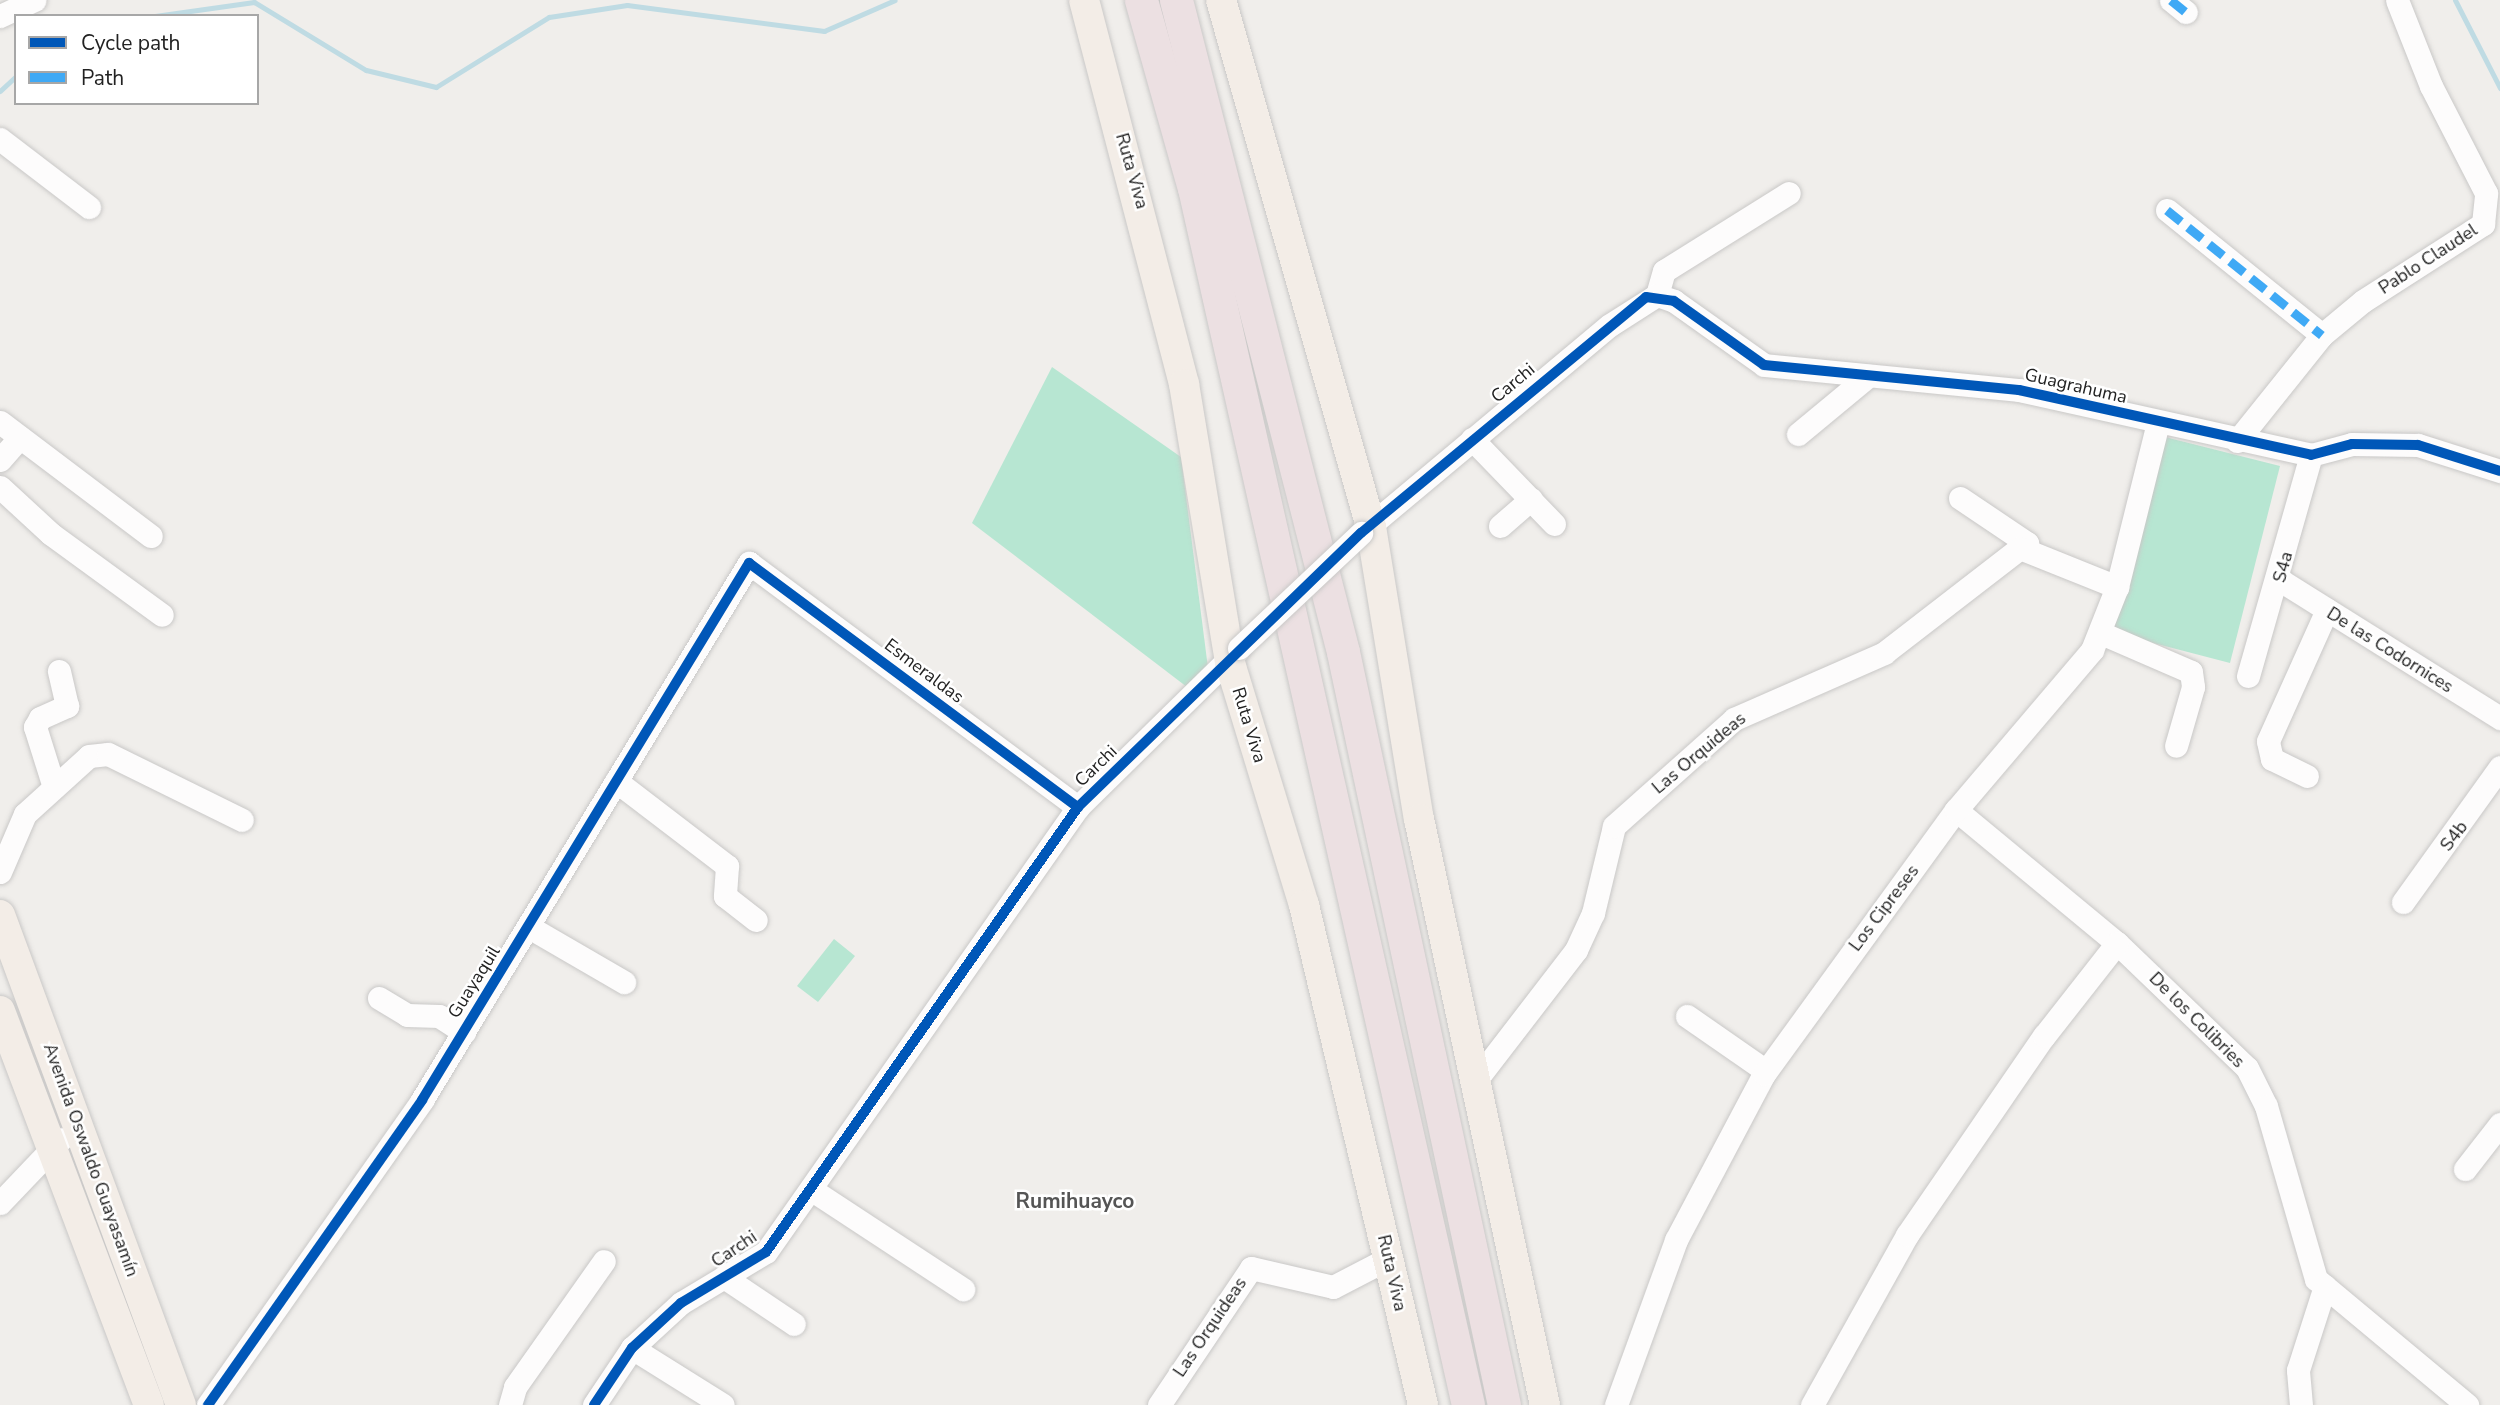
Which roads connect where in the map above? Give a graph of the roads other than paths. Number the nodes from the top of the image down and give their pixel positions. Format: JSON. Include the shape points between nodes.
{"nodes":[{"id":1,"x":34,"y":0,"type":"edge"},
{"id":2,"x":1084,"y":0,"type":"edge"},
{"id":3,"x":1141,"y":0,"type":"edge"},
{"id":4,"x":1176,"y":0,"type":"edge"},
{"id":5,"x":1221,"y":0,"type":"edge"},
{"id":6,"x":2397,"y":0,"type":"edge"},
{"id":7,"x":0,"y":16,"type":"edge"},
{"id":8,"x":0,"y":139,"type":"edge"},
{"id":9,"x":1789,"y":193,"type":"dead end"},
{"id":10,"x":89,"y":207,"type":"dead end"},
{"id":11,"x":2167,"y":210,"type":"dead end"},
{"id":12,"x":1657,"y":296,"type":"junction"},
{"id":13,"x":2322,"y":335,"type":"junction"},
{"id":14,"x":1868,"y":376,"type":"junction"},
{"id":15,"x":0,"y":422,"type":"edge"},
{"id":16,"x":2158,"y":423,"type":"junction"},
{"id":17,"x":1798,"y":434,"type":"dead end"},
{"id":18,"x":20,"y":437,"type":"junction"},
{"id":19,"x":1472,"y":439,"type":"junction"},
{"id":20,"x":2236,"y":441,"type":"junction"},
{"id":21,"x":2311,"y":455,"type":"junction"},
{"id":22,"x":0,"y":460,"type":"edge"},
{"id":23,"x":2500,"y":471,"type":"edge"},
{"id":24,"x":0,"y":488,"type":"edge"},
{"id":25,"x":1960,"y":498,"type":"dead end"},
{"id":26,"x":1531,"y":499,"type":"junction"},
{"id":27,"x":1554,"y":524,"type":"dead end"},
{"id":28,"x":1500,"y":526,"type":"dead end"},
{"id":29,"x":1366,"y":530,"type":"junction"},
{"id":30,"x":152,"y":536,"type":"dead end"},
{"id":31,"x":2024,"y":548,"type":"junction"},
{"id":32,"x":749,"y":563,"type":"joint"},
{"id":33,"x":2280,"y":580,"type":"junction"},
{"id":34,"x":2117,"y":587,"type":"junction"},
{"id":35,"x":2327,"y":610,"type":"junction"},
{"id":36,"x":162,"y":615,"type":"dead end"},
{"id":37,"x":2101,"y":633,"type":"junction"},
{"id":38,"x":1234,"y":655,"type":"junction"},
{"id":39,"x":59,"y":671,"type":"dead end"},
{"id":40,"x":2248,"y":676,"type":"dead end"},
{"id":41,"x":2500,"y":718,"type":"edge"},
{"id":42,"x":2176,"y":746,"type":"dead end"},
{"id":43,"x":2500,"y":767,"type":"edge"},
{"id":44,"x":2307,"y":776,"type":"dead end"},
{"id":45,"x":616,"y":781,"type":"junction"},
{"id":46,"x":53,"y":784,"type":"junction"},
{"id":47,"x":1078,"y":807,"type":"junction"},
{"id":48,"x":1956,"y":810,"type":"junction"},
{"id":49,"x":242,"y":820,"type":"dead end"},
{"id":50,"x":0,"y":872,"type":"edge"},
{"id":51,"x":2403,"y":902,"type":"dead end"},
{"id":52,"x":0,"y":915,"type":"edge"},
{"id":53,"x":757,"y":920,"type":"dead end"},
{"id":54,"x":528,"y":927,"type":"junction"},
{"id":55,"x":2117,"y":943,"type":"junction"},
{"id":56,"x":624,"y":982,"type":"dead end"},
{"id":57,"x":379,"y":998,"type":"dead end"},
{"id":58,"x":0,"y":1011,"type":"edge"},
{"id":59,"x":1687,"y":1016,"type":"dead end"},
{"id":60,"x":464,"y":1031,"type":"junction"},
{"id":61,"x":1766,"y":1071,"type":"junction"},
{"id":62,"x":1476,"y":1080,"type":"junction"},
{"id":63,"x":2500,"y":1124,"type":"edge"},
{"id":64,"x":67,"y":1138,"type":"junction"},
{"id":65,"x":2465,"y":1169,"type":"dead end"},
{"id":66,"x":812,"y":1190,"type":"junction"},
{"id":67,"x":0,"y":1203,"type":"edge"},
{"id":68,"x":1389,"y":1258,"type":"junction"},
{"id":69,"x":604,"y":1261,"type":"dead end"},
{"id":70,"x":724,"y":1277,"type":"junction"},
{"id":71,"x":2325,"y":1286,"type":"junction"},
{"id":72,"x":963,"y":1289,"type":"dead end"},
{"id":73,"x":794,"y":1324,"type":"dead end"},
{"id":74,"x":632,"y":1348,"type":"junction"},
{"id":75,"x":1820,"y":1402,"type":"edge"},
{"id":76,"x":149,"y":1405,"type":"edge"},
{"id":77,"x":180,"y":1405,"type":"edge"},
{"id":78,"x":208,"y":1405,"type":"edge"},
{"id":79,"x":510,"y":1405,"type":"edge"},
{"id":80,"x":594,"y":1405,"type":"edge"},
{"id":81,"x":723,"y":1405,"type":"edge"},
{"id":82,"x":1159,"y":1405,"type":"edge"},
{"id":83,"x":1423,"y":1405,"type":"edge"},
{"id":84,"x":1468,"y":1405,"type":"edge"},
{"id":85,"x":1504,"y":1405,"type":"edge"},
{"id":86,"x":1545,"y":1405,"type":"edge"},
{"id":87,"x":1616,"y":1405,"type":"edge"},
{"id":88,"x":2301,"y":1405,"type":"edge"},
{"id":89,"x":2467,"y":1405,"type":"edge"}],
"edges":[{"from":1,"to":7,"type":"street"},
{"from":2,"to":38,"type":"main road","name":"Ruta Viva","via":[[1184,384]]},
{"from":3,"to":84,"type":"highway","via":[[1194,188]]},
{"from":4,"to":85,"type":"highway","via":[[1343,652]]},
{"from":5,"to":29,"type":"main road"},
{"from":6,"to":13,"type":"street","name":"Pablo Claudel","via":[[2431,86],[2486,193],[2488,211],[2483,224],[2363,300]]},
{"from":8,"to":10,"type":"street"},
{"from":9,"to":12,"type":"street","via":[[1664,271]]},
{"from":11,"to":13,"type":"street"},
{"from":12,"to":14,"type":"street","name":"Guagrahuma","via":[[1674,301],[1764,365]]},
{"from":12,"to":19,"type":"street","name":"Carchi","via":[[1616,320]]},
{"from":13,"to":20,"type":"street","name":"Pablo Claudel"},
{"from":14,"to":16,"type":"street","name":"Guagrahuma","via":[[2019,390]]},
{"from":14,"to":17,"type":"street"},
{"from":15,"to":18,"type":"street"},
{"from":16,"to":20,"type":"street","name":"Guagrahuma"},
{"from":16,"to":34,"type":"street","name":"Los Cipreses"},
{"from":18,"to":22,"type":"street"},
{"from":18,"to":30,"type":"street"},
{"from":19,"to":26,"type":"street"},
{"from":19,"to":29,"type":"street","name":"Carchi"},
{"from":20,"to":21,"type":"street","name":"Guagrahuma"},
{"from":21,"to":23,"type":"street","name":"Guagrahuma","via":[[2384,442],[2470,458]]},
{"from":21,"to":33,"type":"street","name":"S4a"},
{"from":24,"to":36,"type":"street","via":[[51,534]]},
{"from":25,"to":31,"type":"street","via":[[2027,543]]},
{"from":26,"to":27,"type":"street"},
{"from":26,"to":28,"type":"street"},
{"from":29,"to":38,"type":"street","name":"Carchi","bridge":true},
{"from":29,"to":62,"type":"main road","via":[[1419,819]]},
{"from":31,"to":34,"type":"street"},
{"from":31,"to":62,"type":"street","name":"Las Orquideas","via":[[1884,653],[1734,719],[1614,826],[1593,912],[1576,950]]},
{"from":32,"to":45,"type":"street","name":"Guayaquil"},
{"from":32,"to":47,"type":"street","name":"Esmeraldas"},
{"from":33,"to":35,"type":"street","name":"De las Codornices"},
{"from":33,"to":40,"type":"street","name":"S4a"},
{"from":34,"to":37,"type":"street","name":"Los Cipreses"},
{"from":35,"to":41,"type":"street","name":"De las Codornices"},
{"from":35,"to":44,"type":"street","via":[[2268,741],[2272,759]]},
{"from":37,"to":42,"type":"street","via":[[2191,672],[2193,687]]},
{"from":37,"to":48,"type":"street","name":"Los Cipreses"},
{"from":38,"to":47,"type":"street","name":"Carchi"},
{"from":38,"to":68,"type":"main road","name":"Ruta Viva","via":[[1304,905]]},
{"from":39,"to":46,"type":"street","via":[[67,706],[40,718],[35,727]]},
{"from":43,"to":51,"type":"street","name":"S4b"},
{"from":45,"to":53,"type":"street","via":[[727,866],[725,896]]},
{"from":45,"to":54,"type":"street","name":"Guayaquil"},
{"from":46,"to":49,"type":"street","via":[[89,756],[107,754]]},
{"from":46,"to":50,"type":"street","via":[[25,814]]},
{"from":47,"to":66,"type":"street","name":"Carchi"},
{"from":48,"to":55,"type":"street","name":"De los Colibries"},
{"from":48,"to":61,"type":"street","name":"Los Cipreses"},
{"from":52,"to":64,"type":"main road","name":"Avenida Oswaldo Guayasamín"},
{"from":54,"to":56,"type":"street"},
{"from":54,"to":60,"type":"street","name":"Guayaquil"},
{"from":55,"to":71,"type":"street","name":"De los Colibries","via":[[2247,1068],[2266,1106],[2316,1279]]},
{"from":55,"to":75,"type":"street","via":[[2044,1036],[1907,1235]]},
{"from":57,"to":60,"type":"street","via":[[407,1015],[439,1016]]},
{"from":58,"to":64,"type":"main road","name":"Avenida Oswaldo Guayasamín"},
{"from":59,"to":61,"type":"street"},
{"from":60,"to":78,"type":"street","name":"Guayaquil"},
{"from":61,"to":87,"type":"street","name":"Los Cipreses","via":[[1676,1240]]},
{"from":62,"to":86,"type":"main road"},
{"from":63,"to":65,"type":"street"},
{"from":64,"to":67,"type":"street"},
{"from":64,"to":76,"type":"main road","name":"Avenida Oswaldo Guayasamín"},
{"from":64,"to":77,"type":"main road","name":"Avenida Oswaldo Guayasamín"},
{"from":66,"to":70,"type":"street","name":"Carchi","via":[[766,1252]]},
{"from":66,"to":72,"type":"street"},
{"from":68,"to":82,"type":"street","name":"Las Orquideas","via":[[1333,1287],[1251,1268]]},
{"from":68,"to":83,"type":"main road","name":"Ruta Viva"},
{"from":69,"to":79,"type":"street","via":[[515,1387]]},
{"from":70,"to":73,"type":"street"},
{"from":70,"to":74,"type":"street","name":"Carchi","via":[[681,1303]]},
{"from":71,"to":88,"type":"street","via":[[2298,1370]]},
{"from":71,"to":89,"type":"street","name":"De los Colibries"},
{"from":74,"to":80,"type":"street","name":"Carchi"},
{"from":74,"to":81,"type":"street"}]}
